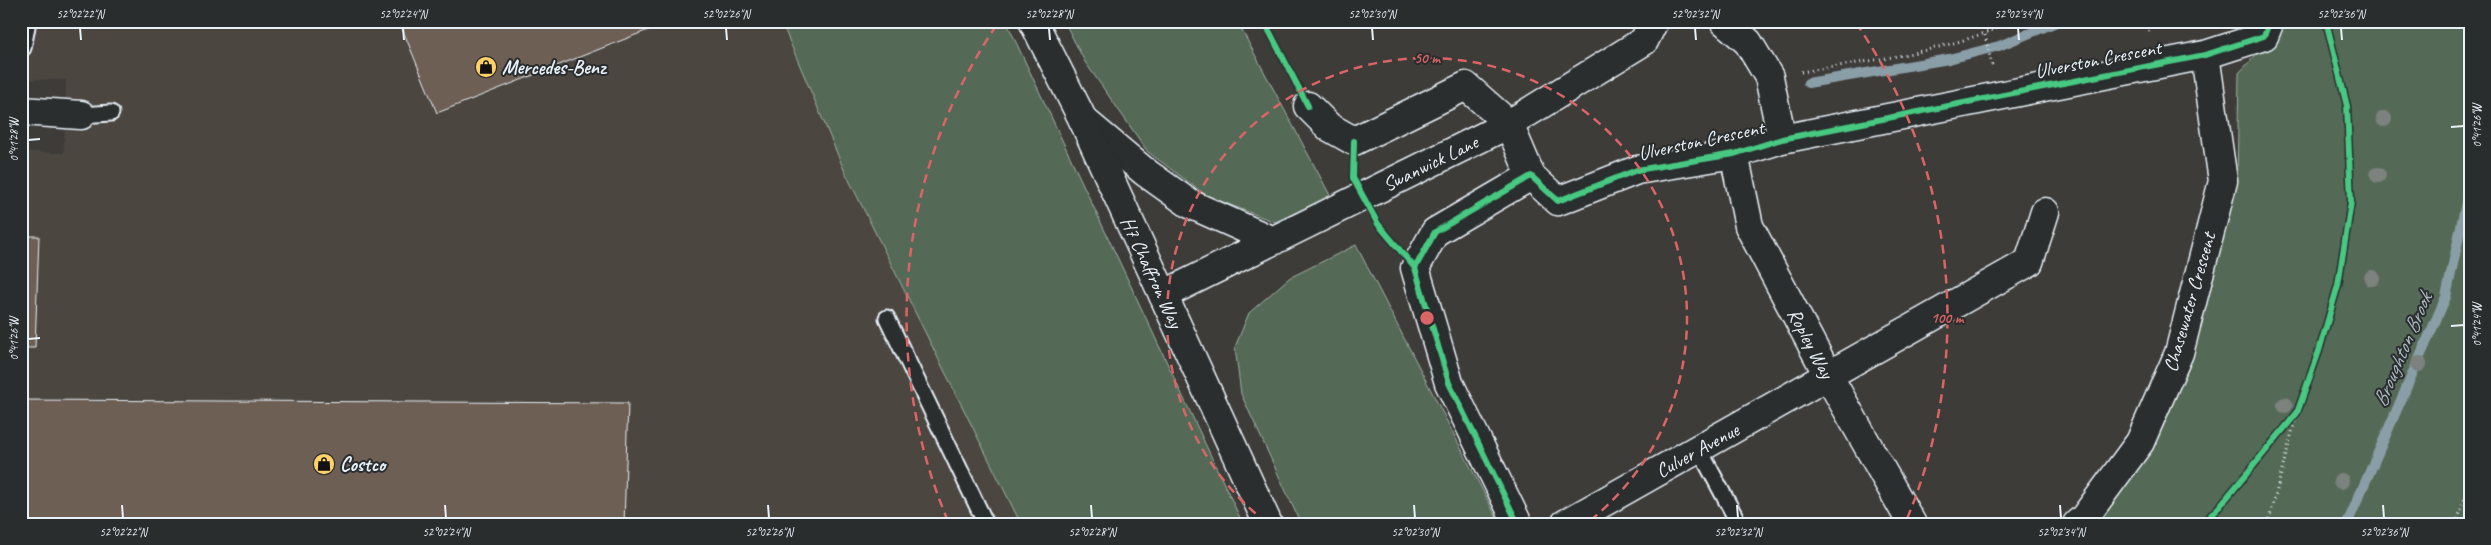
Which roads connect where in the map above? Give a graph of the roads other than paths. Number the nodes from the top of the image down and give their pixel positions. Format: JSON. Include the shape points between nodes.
{"nodes":[{"id":1,"x":28,"y":21,"type":"edge"},
{"id":2,"x":1033,"y":21,"type":"edge"},
{"id":3,"x":1654,"y":21,"type":"edge"},
{"id":4,"x":1724,"y":21,"type":"edge"},
{"id":5,"x":2270,"y":21,"type":"edge"},
{"id":6,"x":21,"y":48,"type":"edge"},
{"id":7,"x":2205,"y":55,"type":"junction"},
{"id":8,"x":1308,"y":106,"type":"dead end"},
{"id":9,"x":21,"y":111,"type":"edge"},
{"id":10,"x":111,"y":113,"type":"dead end"},
{"id":11,"x":81,"y":116,"type":"joint"},
{"id":12,"x":1083,"y":120,"type":"junction"},
{"id":13,"x":1508,"y":124,"type":"junction"},
{"id":14,"x":1782,"y":139,"type":"junction"},
{"id":15,"x":1734,"y":154,"type":"junction"},
{"id":16,"x":1530,"y":176,"type":"junction"},
{"id":17,"x":2045,"y":212,"type":"dead end"},
{"id":18,"x":1273,"y":241,"type":"junction"},
{"id":19,"x":1162,"y":295,"type":"junction"},
{"id":20,"x":887,"y":318,"type":"dead end"},
{"id":21,"x":1829,"y":377,"type":"junction"},
{"id":22,"x":1698,"y":449,"type":"junction"},
{"id":23,"x":986,"y":524,"type":"edge"},
{"id":24,"x":1268,"y":524,"type":"edge"},
{"id":25,"x":1518,"y":524,"type":"edge"},
{"id":26,"x":1565,"y":524,"type":"edge"},
{"id":27,"x":1739,"y":524,"type":"edge"},
{"id":28,"x":1912,"y":524,"type":"edge"},
{"id":29,"x":2077,"y":524,"type":"edge"}],
"edges":[{"from":1,"to":6,"type":"lane"},
{"from":2,"to":12,"type":"street","name":"H7 Chaffron Way"},
{"from":3,"to":13,"type":"street","name":"Swanwick Lane","via":[[1644,42]]},
{"from":4,"to":14,"type":"street","via":[[1748,42],[1769,77]]},
{"from":5,"to":7,"type":"street","name":"Ulverston Crescent","via":[[2264,36]]},
{"from":7,"to":14,"type":"street","name":"Ulverston Crescent"},
{"from":7,"to":29,"type":"street","name":"Chasewater Crescent","via":[[2223,181],[2179,353],[2140,442]]},
{"from":8,"to":13,"type":"street","via":[[1329,127],[1354,141],[1466,86]]},
{"from":9,"to":11,"type":"street"},
{"from":10,"to":11,"type":"lane"},
{"from":12,"to":18,"type":"street","via":[[1145,172],[1190,204]]},
{"from":12,"to":19,"type":"street","name":"H7 Chaffron Way"},
{"from":13,"to":16,"type":"street"},
{"from":13,"to":18,"type":"street","name":"Swanwick Lane"},
{"from":14,"to":15,"type":"street","name":"Ulverston Crescent"},
{"from":15,"to":16,"type":"street","name":"Ulverston Crescent","via":[[1637,170],[1558,201]]},
{"from":15,"to":21,"type":"street","name":"Ropley Way","via":[[1749,226]]},
{"from":16,"to":25,"type":"street","via":[[1435,232],[1415,268],[1449,383]]},
{"from":17,"to":21,"type":"street","name":"Culver Avenue","via":[[2029,262]]},
{"from":18,"to":19,"type":"street","name":"Swanwick Lane"},
{"from":19,"to":24,"type":"street","name":"H7 Chaffron Way"},
{"from":20,"to":23,"type":"lane"},
{"from":21,"to":22,"type":"street","name":"Culver Avenue"},
{"from":21,"to":28,"type":"street","name":"Ropley Way"},
{"from":22,"to":26,"type":"street","name":"Culver Avenue"},
{"from":22,"to":27,"type":"lane"}]}
